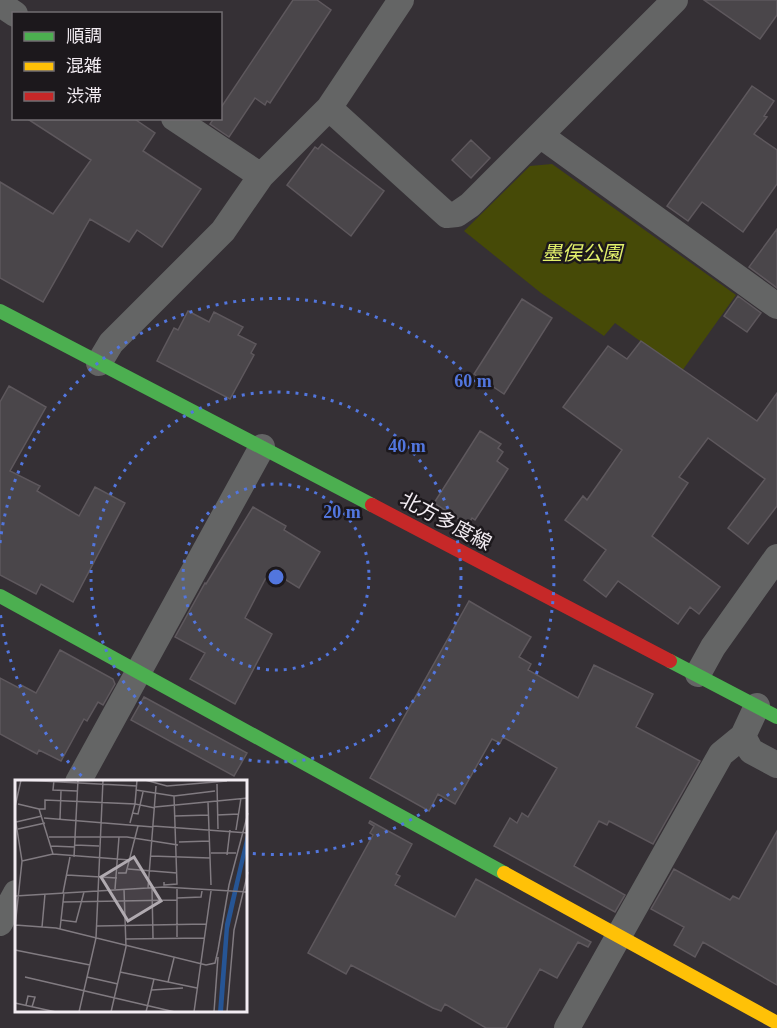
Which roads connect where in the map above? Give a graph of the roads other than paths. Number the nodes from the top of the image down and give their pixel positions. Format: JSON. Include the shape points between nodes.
{"nodes":[{"id":1,"x":401,"y":0,"type":"edge"},
{"id":2,"x":669,"y":2,"type":"edge"},
{"id":3,"x":329,"y":108,"type":"junction"},
{"id":4,"x":177,"y":120,"type":"edge"},
{"id":5,"x":540,"y":135,"type":"junction"},
{"id":6,"x":261,"y":176,"type":"junction"},
{"id":7,"x":777,"y":306,"type":"edge"},
{"id":8,"x":0,"y":311,"type":"edge"},
{"id":9,"x":99,"y":363,"type":"junction"},
{"id":10,"x":262,"y":447,"type":"junction"},
{"id":11,"x":777,"y":556,"type":"edge"},
{"id":12,"x":0,"y":596,"type":"edge"},
{"id":13,"x":139,"y":672,"type":"junction"},
{"id":14,"x":698,"y":674,"type":"junction"},
{"id":15,"x":767,"y":711,"type":"edge"},
{"id":16,"x":743,"y":736,"type":"junction"},
{"id":17,"x":777,"y":765,"type":"edge"},
{"id":18,"x":79,"y":780,"type":"edge"},
{"id":19,"x":15,"y":895,"type":"edge"},
{"id":20,"x":0,"y":922,"type":"edge"},
{"id":21,"x":618,"y":938,"type":"junction"},
{"id":22,"x":777,"y":1023,"type":"edge"},
{"id":23,"x":567,"y":1028,"type":"edge"}],
"edges":[{"from":1,"to":3,"type":"street"},
{"from":2,"to":5,"type":"street"},
{"from":3,"to":5,"type":"street","via":[[447,215],[457,214],[470,205]]},
{"from":3,"to":6,"type":"street"},
{"from":4,"to":6,"type":"street"},
{"from":5,"to":7,"type":"street"},
{"from":6,"to":9,"type":"street","via":[[223,231],[111,343]]},
{"from":8,"to":9,"type":"street","name":"北方多度線"},
{"from":9,"to":10,"type":"street","name":"北方多度線"},
{"from":10,"to":13,"type":"street"},
{"from":10,"to":14,"type":"street","name":"北方多度線"},
{"from":11,"to":14,"type":"street"},
{"from":12,"to":13,"type":"street"},
{"from":13,"to":18,"type":"street"},
{"from":13,"to":21,"type":"street"},
{"from":14,"to":15,"type":"street","name":"北方多度線"},
{"from":15,"to":16,"type":"street"},
{"from":16,"to":17,"type":"street","via":[[751,751]]},
{"from":16,"to":21,"type":"street","via":[[721,754]]},
{"from":19,"to":20,"type":"street"},
{"from":21,"to":22,"type":"street"},
{"from":21,"to":23,"type":"street"}]}
